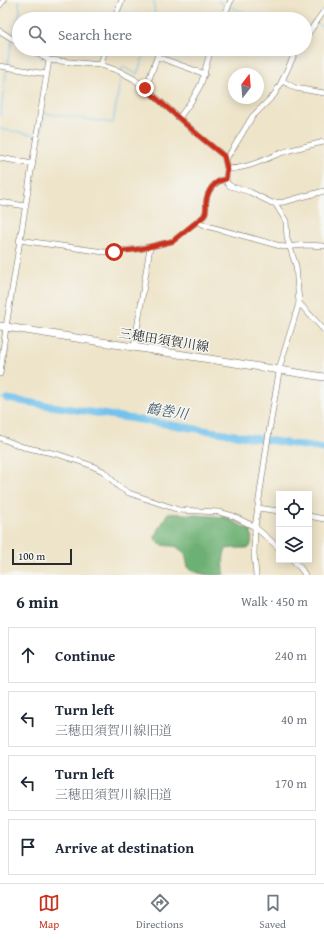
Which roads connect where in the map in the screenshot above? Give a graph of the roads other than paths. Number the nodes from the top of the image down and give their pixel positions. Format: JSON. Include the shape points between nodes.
{"nodes":[{"id":1,"x":4,"y":0,"type":"edge"},
{"id":2,"x":122,"y":0,"type":"edge"},
{"id":3,"x":232,"y":0,"type":"edge"},
{"id":4,"x":0,"y":6,"type":"edge"},
{"id":5,"x":324,"y":11,"type":"edge"},
{"id":6,"x":117,"y":12,"type":"edge"},
{"id":7,"x":226,"y":12,"type":"edge"},
{"id":8,"x":312,"y":28,"type":"edge"},
{"id":9,"x":0,"y":30,"type":"edge"},
{"id":10,"x":12,"y":38,"type":"edge"},
{"id":11,"x":42,"y":56,"type":"edge"},
{"id":12,"x":103,"y":56,"type":"edge"},
{"id":13,"x":209,"y":56,"type":"edge"},
{"id":14,"x":294,"y":56,"type":"edge"},
{"id":15,"x":158,"y":57,"type":"joint"},
{"id":16,"x":49,"y":60,"type":"junction"},
{"id":17,"x":101,"y":65,"type":"junction"},
{"id":18,"x":0,"y":66,"type":"edge"},
{"id":19,"x":46,"y":74,"type":"junction"},
{"id":20,"x":205,"y":74,"type":"junction"},
{"id":21,"x":282,"y":81,"type":"junction"},
{"id":22,"x":149,"y":91,"type":"junction"},
{"id":23,"x":324,"y":93,"type":"edge"},
{"id":24,"x":179,"y":118,"type":"junction"},
{"id":25,"x":324,"y":142,"type":"edge"},
{"id":26,"x":0,"y":158,"type":"edge"},
{"id":27,"x":226,"y":158,"type":"junction"},
{"id":28,"x":33,"y":164,"type":"junction"},
{"id":29,"x":227,"y":169,"type":"junction"},
{"id":30,"x":226,"y":179,"type":"junction"},
{"id":31,"x":324,"y":191,"type":"edge"},
{"id":32,"x":0,"y":202,"type":"edge"},
{"id":33,"x":275,"y":203,"type":"junction"},
{"id":34,"x":26,"y":206,"type":"junction"},
{"id":35,"x":197,"y":221,"type":"junction"},
{"id":36,"x":19,"y":240,"type":"junction"},
{"id":37,"x":324,"y":246,"type":"edge"},
{"id":38,"x":150,"y":247,"type":"junction"},
{"id":39,"x":290,"y":247,"type":"junction"},
{"id":40,"x":299,"y":303,"type":"junction"},
{"id":41,"x":3,"y":326,"type":"edge"},
{"id":42,"x":324,"y":330,"type":"edge"},
{"id":43,"x":134,"y":348,"type":"junction"},
{"id":44,"x":280,"y":370,"type":"junction"},
{"id":45,"x":0,"y":374,"type":"edge"},
{"id":46,"x":324,"y":378,"type":"edge"},
{"id":47,"x":0,"y":438,"type":"edge"},
{"id":48,"x":258,"y":508,"type":"junction"},
{"id":49,"x":276,"y":511,"type":"edge"},
{"id":50,"x":312,"y":517,"type":"edge"},
{"id":51,"x":324,"y":519,"type":"edge"},
{"id":52,"x":255,"y":526,"type":"junction"},
{"id":53,"x":276,"y":545,"type":"edge"},
{"id":54,"x":296,"y":563,"type":"edge"},
{"id":55,"x":256,"y":575,"type":"edge"},
{"id":56,"x":305,"y":575,"type":"edge"}],
"edges":[{"from":1,"to":4,"type":"street"},
{"from":2,"to":6,"type":"street"},
{"from":3,"to":7,"type":"street"},
{"from":5,"to":8,"type":"street"},
{"from":9,"to":10,"type":"street"},
{"from":11,"to":16,"type":"street"},
{"from":12,"to":17,"type":"street"},
{"from":13,"to":20,"type":"street"},
{"from":14,"to":21,"type":"street"},
{"from":15,"to":20,"type":"street"},
{"from":15,"to":22,"type":"street","via":[[148,82]]},
{"from":16,"to":17,"type":"street"},
{"from":16,"to":19,"type":"street"},
{"from":17,"to":22,"type":"street","via":[[134,79]]},
{"from":18,"to":19,"type":"street"},
{"from":19,"to":28,"type":"street"},
{"from":20,"to":24,"type":"street","via":[[192,100]]},
{"from":21,"to":23,"type":"street","via":[[298,89]]},
{"from":21,"to":27,"type":"street","via":[[274,95],[252,118]]},
{"from":22,"to":24,"type":"street"},
{"from":24,"to":27,"type":"street"},
{"from":25,"to":29,"type":"street","via":[[284,152],[250,166]]},
{"from":26,"to":28,"type":"street"},
{"from":27,"to":29,"type":"street"},
{"from":28,"to":34,"type":"street"},
{"from":29,"to":30,"type":"street"},
{"from":30,"to":33,"type":"street","via":[[230,186]]},
{"from":30,"to":35,"type":"street","via":[[216,182],[211,188],[206,213]]},
{"from":31,"to":33,"type":"street"},
{"from":32,"to":34,"type":"street"},
{"from":33,"to":39,"type":"street","via":[[286,218]]},
{"from":34,"to":36,"type":"street"},
{"from":35,"to":38,"type":"street","via":[[173,241]]},
{"from":35,"to":39,"type":"street","via":[[207,226]]},
{"from":36,"to":38,"type":"street","via":[[104,252]]},
{"from":36,"to":41,"type":"street"},
{"from":37,"to":39,"type":"street"},
{"from":38,"to":43,"type":"street"},
{"from":39,"to":40,"type":"street","via":[[296,266]]},
{"from":40,"to":42,"type":"street"},
{"from":40,"to":44,"type":"street"},
{"from":41,"to":43,"type":"main road","name":"三穂田須賀川線"},
{"from":41,"to":45,"type":"street"},
{"from":43,"to":44,"type":"main road","name":"三穂田須賀川線"},
{"from":44,"to":46,"type":"main road","name":"三穂田須賀川線"},
{"from":44,"to":48,"type":"street"},
{"from":47,"to":52,"type":"street","via":[[90,465],[103,471],[129,493],[179,510],[222,513]]},
{"from":48,"to":49,"type":"street"},
{"from":48,"to":52,"type":"street"},
{"from":50,"to":51,"type":"street"},
{"from":52,"to":53,"type":"street"},
{"from":52,"to":55,"type":"street"},
{"from":54,"to":56,"type":"street"}]}
